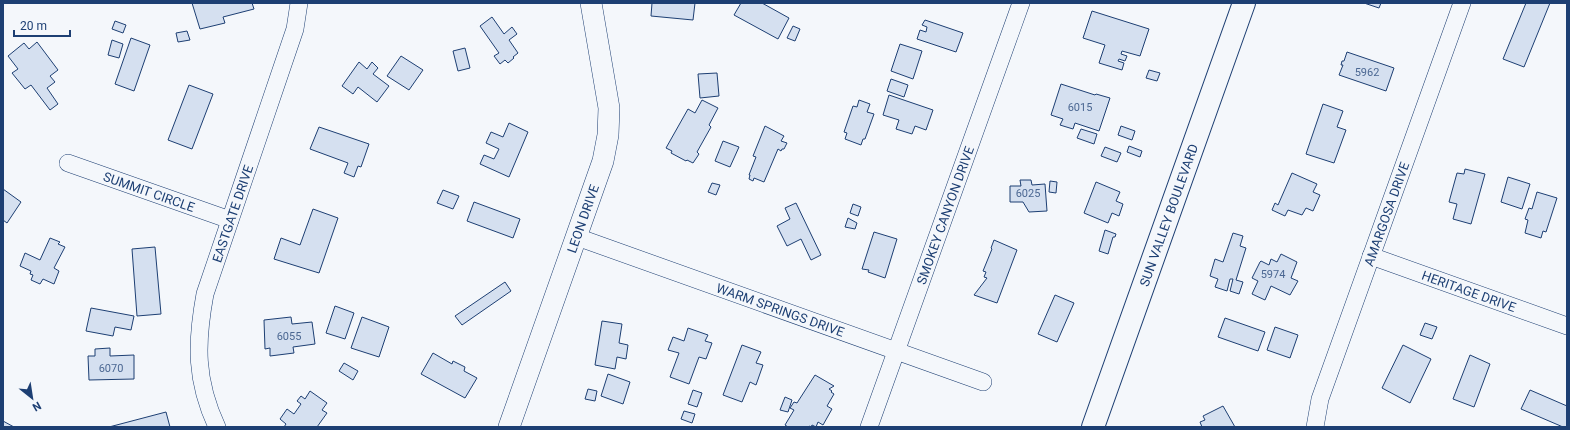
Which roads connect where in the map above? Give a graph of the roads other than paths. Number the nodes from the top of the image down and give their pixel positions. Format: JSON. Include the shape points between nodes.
{"nodes":[{"id":1,"x":299,"y":3,"type":"edge"},
{"id":2,"x":591,"y":3,"type":"edge"},
{"id":3,"x":1021,"y":3,"type":"edge"},
{"id":4,"x":1244,"y":3,"type":"edge"},
{"id":5,"x":1462,"y":3,"type":"edge"},
{"id":6,"x":68,"y":164,"type":"dead end"},
{"id":7,"x":230,"y":220,"type":"junction"},
{"id":8,"x":577,"y":237,"type":"junction"},
{"id":9,"x":1371,"y":256,"type":"junction"},
{"id":10,"x":1567,"y":326,"type":"edge"},
{"id":11,"x":896,"y":351,"type":"junction"},
{"id":12,"x":984,"y":382,"type":"dead end"},
{"id":13,"x":217,"y":427,"type":"edge"},
{"id":14,"x":509,"y":427,"type":"edge"},
{"id":15,"x":869,"y":427,"type":"edge"},
{"id":16,"x":1093,"y":427,"type":"edge"},
{"id":17,"x":1315,"y":427,"type":"edge"}],
"edges":[{"from":1,"to":7,"type":"street","name":"EASTGATE DRIVE","via":[[295,29]]},
{"from":2,"to":8,"type":"street","name":"LEON DRIVE","via":[[609,108],[608,135],[603,161]]},
{"from":3,"to":11,"type":"street","name":"SMOKEY CANYON DRIVE"},
{"from":4,"to":16,"type":"main road","name":"SUN VALLEY BOULEVARD"},
{"from":5,"to":9,"type":"street","name":"AMARGOSA DRIVE"},
{"from":6,"to":7,"type":"street","name":"SUMMIT CIRCLE"},
{"from":7,"to":13,"type":"street","name":"EASTGATE DRIVE","via":[[205,294],[200,324],[202,384],[208,408]]},
{"from":8,"to":11,"type":"street","name":"WARM SPRINGS DRIVE"},
{"from":8,"to":14,"type":"street","name":"LEON DRIVE"},
{"from":9,"to":10,"type":"street","name":"HERITAGE DRIVE"},
{"from":9,"to":17,"type":"street","name":"AMARGOSA DRIVE","via":[[1320,399]]},
{"from":11,"to":12,"type":"street","name":"WARM SPRINGS DRIVE"},
{"from":11,"to":15,"type":"street","name":"SMOKEY CANYON DRIVE"}]}
